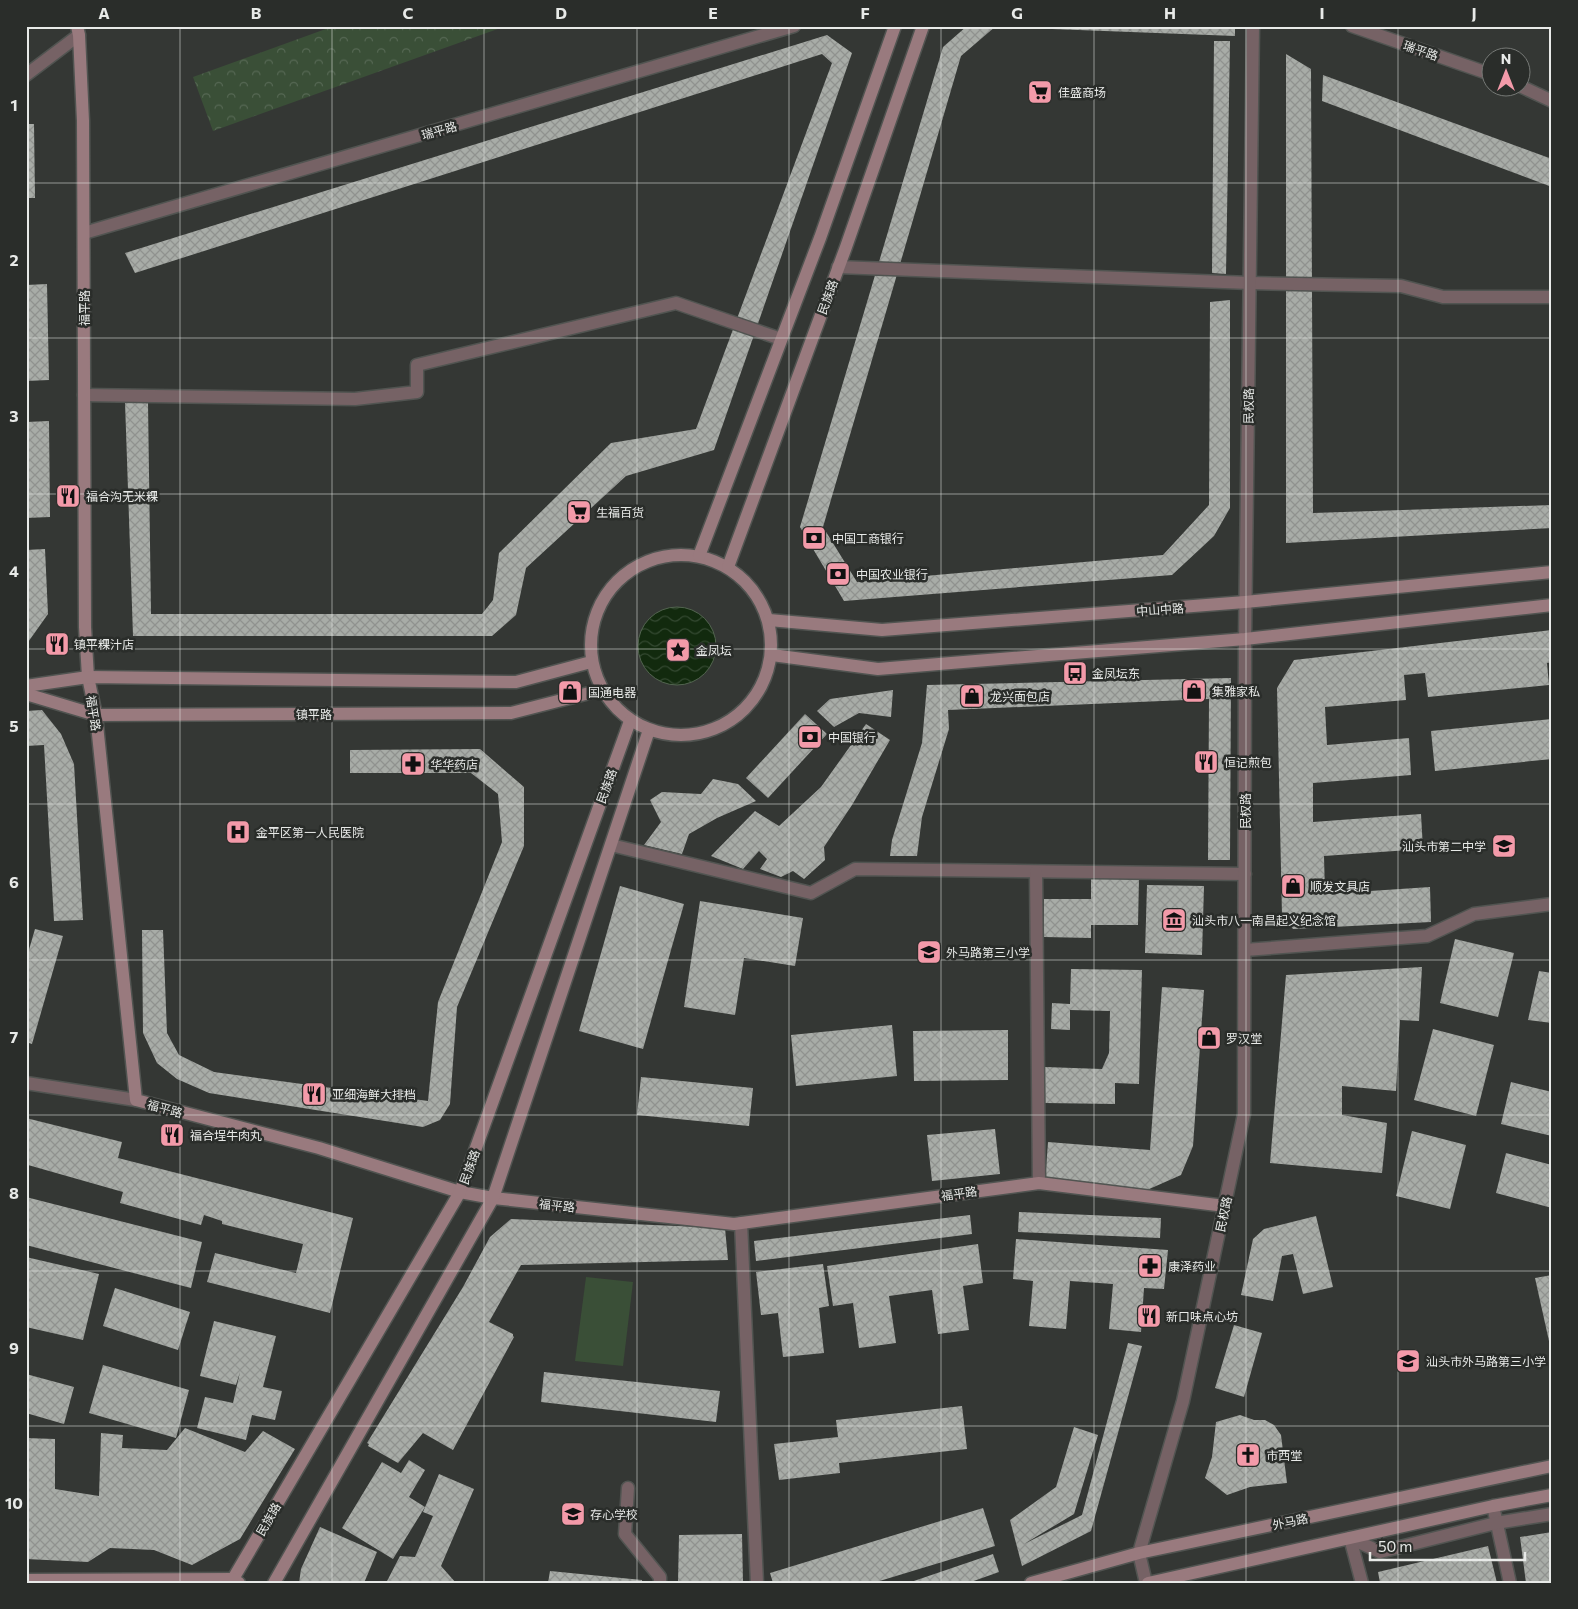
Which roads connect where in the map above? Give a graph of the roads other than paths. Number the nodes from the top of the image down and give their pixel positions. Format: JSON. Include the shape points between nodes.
{"nodes":[{"id":1,"x":794,"y":26,"type":"edge"},
{"id":2,"x":895,"y":26,"type":"edge"},
{"id":3,"x":923,"y":26,"type":"edge"},
{"id":4,"x":1253,"y":26,"type":"edge"},
{"id":5,"x":1352,"y":26,"type":"edge"},
{"id":6,"x":78,"y":31,"type":"edge"},
{"id":7,"x":1480,"y":71,"type":"edge"},
{"id":8,"x":26,"y":75,"type":"edge"},
{"id":9,"x":1530,"y":91,"type":"edge"},
{"id":10,"x":1552,"y":102,"type":"edge"},
{"id":11,"x":84,"y":233,"type":"junction"},
{"id":12,"x":838,"y":267,"type":"junction"},
{"id":13,"x":1250,"y":283,"type":"junction"},
{"id":14,"x":1552,"y":297,"type":"edge"},
{"id":15,"x":781,"y":339,"type":"junction"},
{"id":16,"x":84,"y":395,"type":"junction"},
{"id":17,"x":699,"y":556,"type":"junction"},
{"id":18,"x":728,"y":567,"type":"junction"},
{"id":19,"x":1552,"y":572,"type":"edge"},
{"id":20,"x":1245,"y":602,"type":"junction"},
{"id":21,"x":1552,"y":605,"type":"edge"},
{"id":22,"x":769,"y":620,"type":"junction"},
{"id":23,"x":1245,"y":639,"type":"junction"},
{"id":24,"x":772,"y":655,"type":"junction"},
{"id":25,"x":591,"y":662,"type":"junction"},
{"id":26,"x":88,"y":677,"type":"junction"},
{"id":27,"x":26,"y":686,"type":"edge"},
{"id":28,"x":601,"y":690,"type":"junction"},
{"id":29,"x":26,"y":694,"type":"edge"},
{"id":30,"x":96,"y":716,"type":"junction"},
{"id":31,"x":630,"y":721,"type":"junction"},
{"id":32,"x":650,"y":730,"type":"junction"},
{"id":33,"x":611,"y":845,"type":"junction"},
{"id":34,"x":1036,"y":872,"type":"junction"},
{"id":35,"x":1245,"y":874,"type":"junction"},
{"id":36,"x":1552,"y":904,"type":"edge"},
{"id":37,"x":1245,"y":950,"type":"junction"},
{"id":38,"x":26,"y":1084,"type":"edge"},
{"id":39,"x":136,"y":1100,"type":"junction"},
{"id":40,"x":1039,"y":1183,"type":"junction"},
{"id":41,"x":460,"y":1192,"type":"junction"},
{"id":42,"x":493,"y":1198,"type":"junction"},
{"id":43,"x":1225,"y":1206,"type":"junction"},
{"id":44,"x":741,"y":1223,"type":"junction"},
{"id":45,"x":1552,"y":1466,"type":"edge"},
{"id":46,"x":628,"y":1488,"type":"dead end"},
{"id":47,"x":1552,"y":1494,"type":"edge"},
{"id":48,"x":1493,"y":1506,"type":"junction"},
{"id":49,"x":1552,"y":1514,"type":"edge"},
{"id":50,"x":1496,"y":1523,"type":"junction"},
{"id":51,"x":1350,"y":1538,"type":"junction"},
{"id":52,"x":1139,"y":1553,"type":"junction"},
{"id":53,"x":26,"y":1580,"type":"edge"},
{"id":54,"x":236,"y":1581,"type":"edge"},
{"id":55,"x":274,"y":1583,"type":"edge"},
{"id":56,"x":660,"y":1583,"type":"edge"},
{"id":57,"x":757,"y":1583,"type":"edge"},
{"id":58,"x":1030,"y":1583,"type":"edge"},
{"id":59,"x":1147,"y":1583,"type":"edge"},
{"id":60,"x":1362,"y":1583,"type":"edge"},
{"id":61,"x":1510,"y":1583,"type":"edge"}],
"edges":[{"from":1,"to":11,"type":"street","name":"瑞平路"},
{"from":2,"to":15,"type":"street"},
{"from":3,"to":12,"type":"street","name":"民族路"},
{"from":4,"to":13,"type":"street","name":"民权路"},
{"from":5,"to":7,"type":"street","name":"瑞平路"},
{"from":6,"to":8,"type":"street"},
{"from":6,"to":11,"type":"street","name":"福平路"},
{"from":9,"to":10,"type":"street"},
{"from":11,"to":16,"type":"street","name":"福平路"},
{"from":12,"to":13,"type":"street"},
{"from":12,"to":18,"type":"street","name":"民族路"},
{"from":13,"to":14,"type":"street","via":[[1401,286],[1443,297]]},
{"from":13,"to":20,"type":"street","name":"民权路"},
{"from":15,"to":16,"type":"street","via":[[676,303],[417,365],[417,392],[355,399]]},
{"from":15,"to":17,"type":"street"},
{"from":16,"to":26,"type":"street","name":"福平路"},
{"from":17,"to":18,"type":"street"},
{"from":17,"to":25,"type":"street","via":[[669,555],[641,564],[617,581],[599,605],[591,633]]},
{"from":18,"to":22,"type":"street","via":[[746,581],[760,599]]},
{"from":19,"to":20,"type":"street","name":"中山中路"},
{"from":20,"to":22,"type":"street","name":"中山中路","via":[[882,630]]},
{"from":20,"to":23,"type":"street","name":"民权路"},
{"from":21,"to":23,"type":"street"},
{"from":22,"to":24,"type":"street"},
{"from":23,"to":24,"type":"street","via":[[878,668]]},
{"from":23,"to":35,"type":"street","name":"民权路"},
{"from":24,"to":32,"type":"street","via":[[765,682],[750,705],[729,722],[704,733],[676,736]]},
{"from":25,"to":26,"type":"street","via":[[516,682]]},
{"from":25,"to":28,"type":"street"},
{"from":26,"to":27,"type":"street"},
{"from":26,"to":30,"type":"street","name":"福平路"},
{"from":28,"to":30,"type":"street","name":"镇平路","via":[[511,713]]},
{"from":28,"to":31,"type":"street"},
{"from":29,"to":30,"type":"street","name":"镇平路"},
{"from":30,"to":39,"type":"street","name":"福平路"},
{"from":31,"to":32,"type":"street"},
{"from":31,"to":41,"type":"street","name":"民族路"},
{"from":32,"to":33,"type":"street","name":"民族路"},
{"from":33,"to":34,"type":"street","via":[[811,893],[855,869]]},
{"from":33,"to":42,"type":"street","name":"民族路"},
{"from":34,"to":35,"type":"street"},
{"from":34,"to":40,"type":"street"},
{"from":35,"to":37,"type":"street","name":"民权路"},
{"from":36,"to":37,"type":"street","via":[[1474,914],[1427,936]]},
{"from":37,"to":43,"type":"street","name":"民权路","via":[[1244,1114]]},
{"from":38,"to":39,"type":"street"},
{"from":39,"to":41,"type":"street","name":"福平路","via":[[319,1148]]},
{"from":40,"to":43,"type":"street","name":"福平路"},
{"from":40,"to":44,"type":"street","name":"福平路"},
{"from":41,"to":42,"type":"street","name":"福平路"},
{"from":41,"to":54,"type":"street","name":"民族路"},
{"from":42,"to":44,"type":"street","name":"福平路"},
{"from":42,"to":55,"type":"street","name":"民族路"},
{"from":43,"to":52,"type":"street","name":"民权路","via":[[1183,1401]]},
{"from":44,"to":57,"type":"street"},
{"from":45,"to":52,"type":"street","name":"外马路"},
{"from":46,"to":56,"type":"street","via":[[625,1534],[660,1577]]},
{"from":47,"to":48,"type":"street"},
{"from":48,"to":50,"type":"street"},
{"from":48,"to":51,"type":"street"},
{"from":49,"to":50,"type":"street"},
{"from":50,"to":51,"type":"street","via":[[1380,1552]]},
{"from":50,"to":61,"type":"street"},
{"from":51,"to":59,"type":"street"},
{"from":51,"to":60,"type":"street"},
{"from":52,"to":58,"type":"street","name":"外马路"},
{"from":52,"to":59,"type":"street","name":"民权路"},
{"from":53,"to":54,"type":"street"}]}
